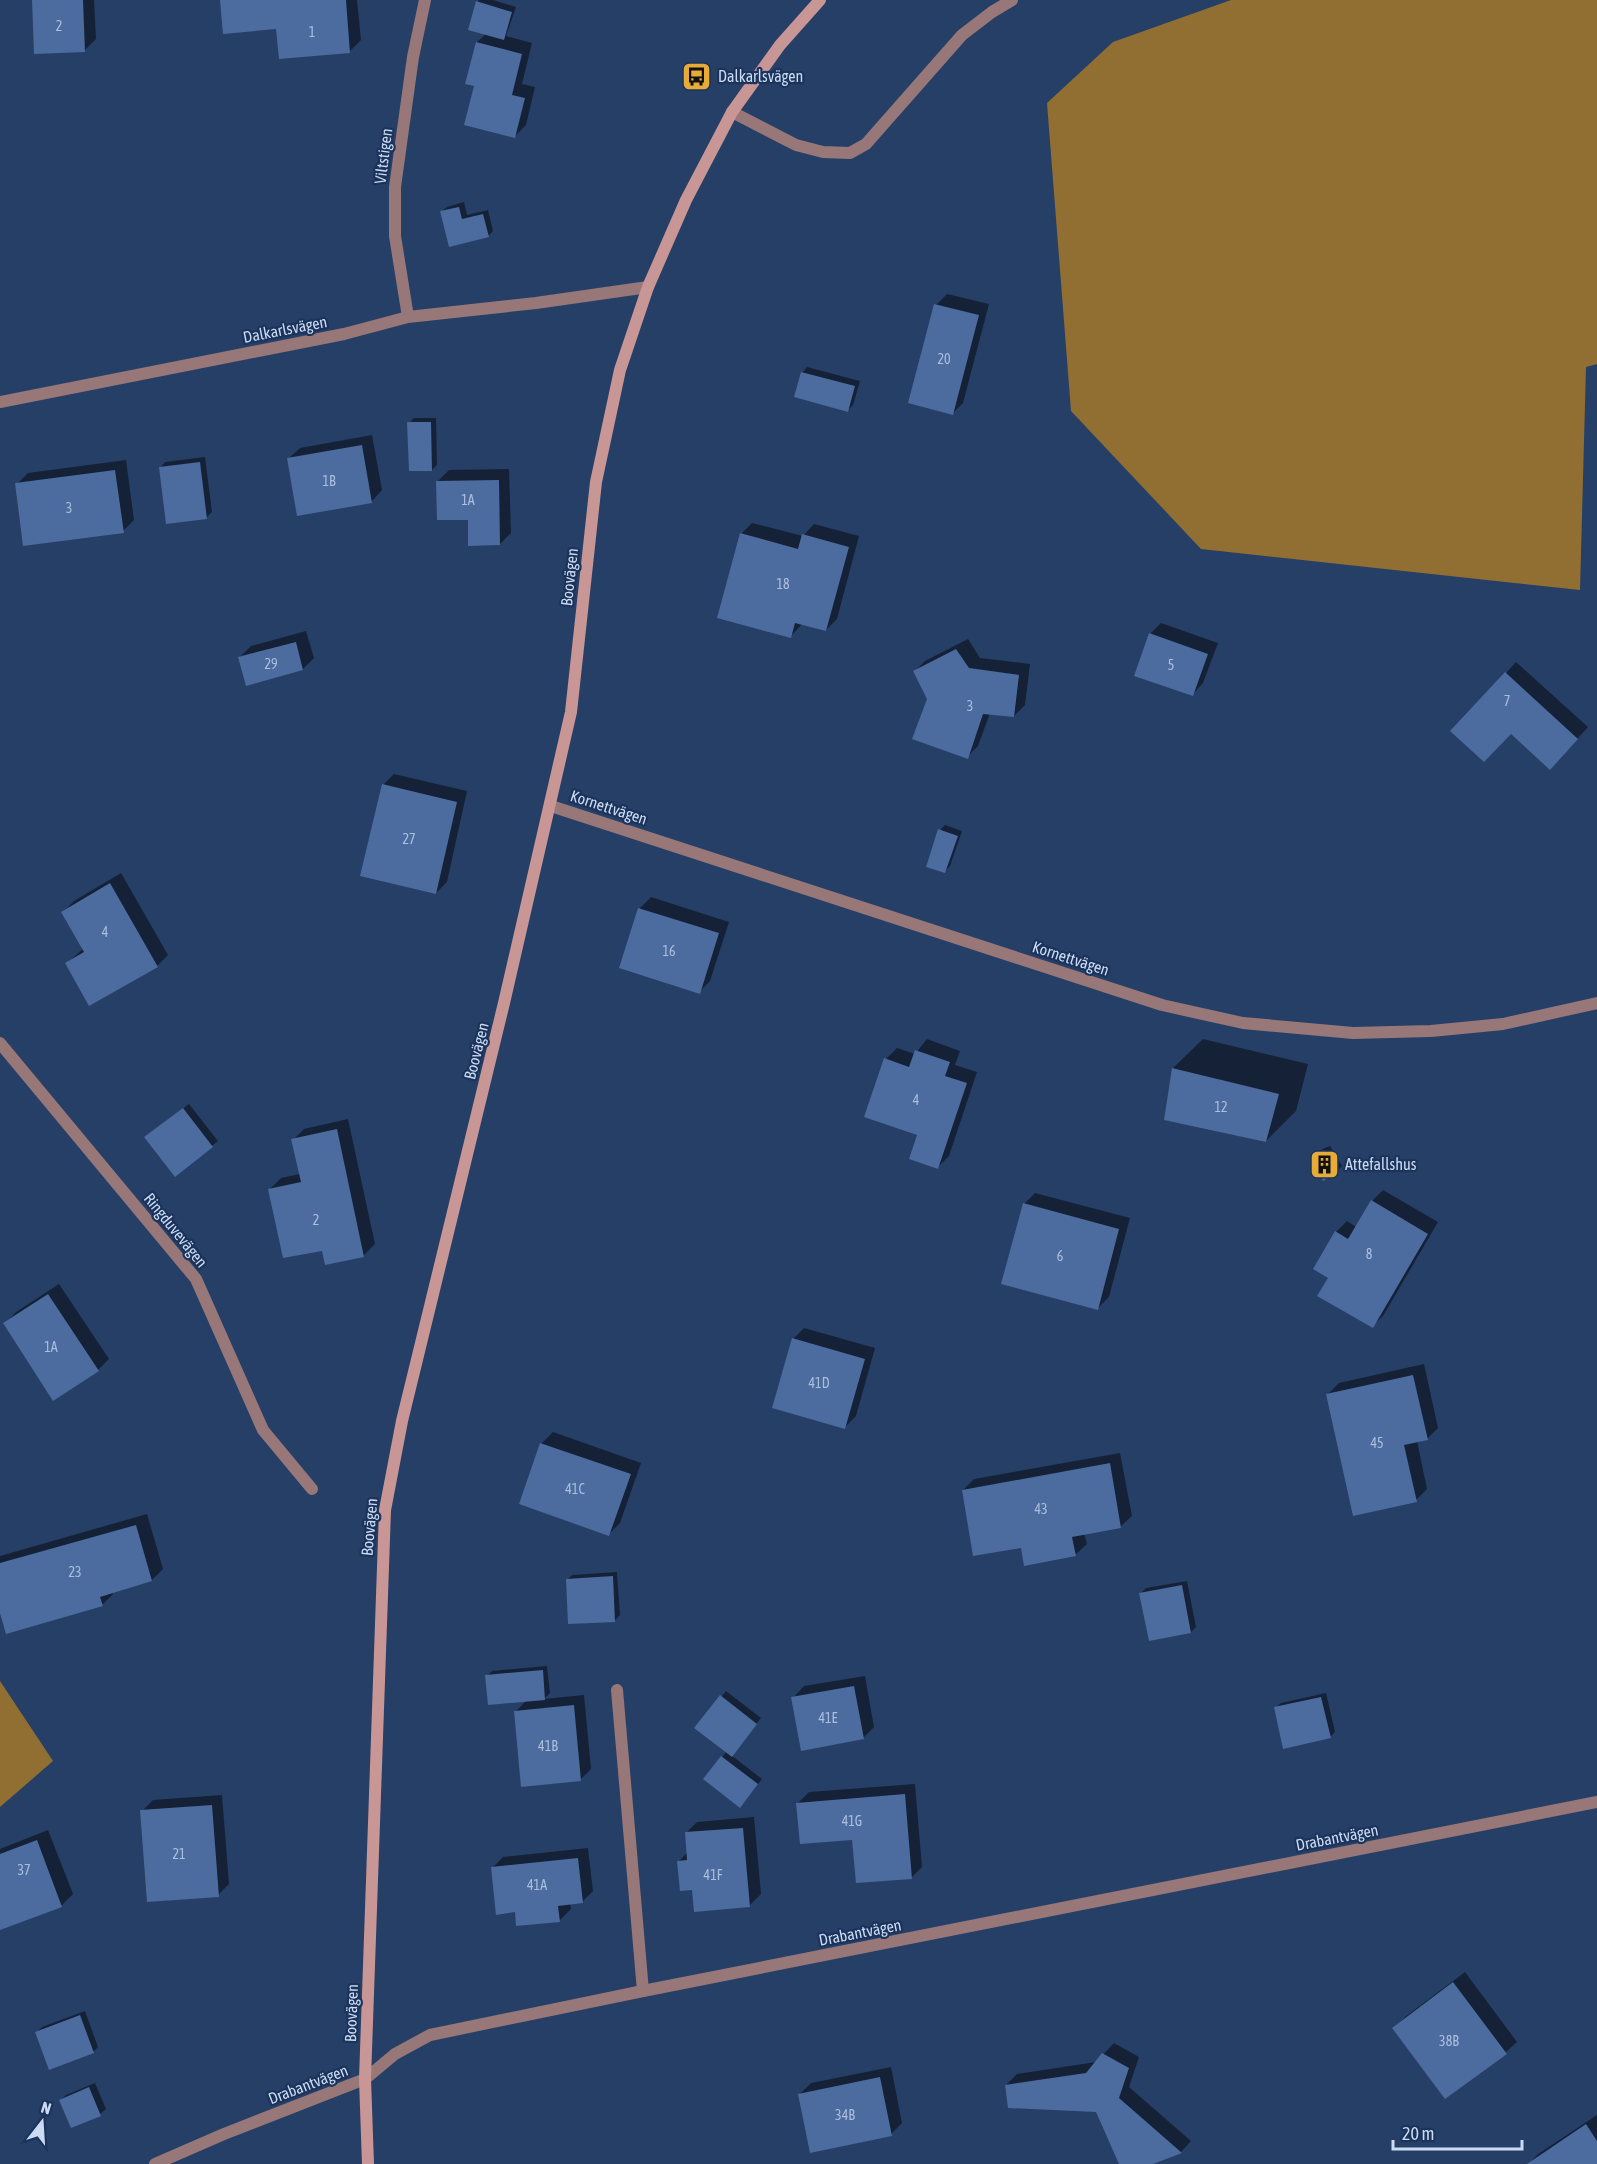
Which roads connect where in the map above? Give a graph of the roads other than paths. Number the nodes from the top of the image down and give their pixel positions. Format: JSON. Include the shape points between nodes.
{"nodes":[{"id":1,"x":425,"y":0,"type":"edge"},
{"id":2,"x":820,"y":0,"type":"edge"},
{"id":3,"x":1012,"y":0,"type":"edge"},
{"id":4,"x":732,"y":112,"type":"junction"},
{"id":5,"x":648,"y":287,"type":"junction"},
{"id":6,"x":408,"y":317,"type":"junction"},
{"id":7,"x":0,"y":402,"type":"edge"},
{"id":8,"x":551,"y":806,"type":"junction"},
{"id":9,"x":1597,"y":1003,"type":"edge"},
{"id":10,"x":0,"y":1043,"type":"edge"},
{"id":11,"x":312,"y":1489,"type":"dead end"},
{"id":12,"x":617,"y":1690,"type":"dead end"},
{"id":13,"x":1597,"y":1802,"type":"edge"},
{"id":14,"x":643,"y":1990,"type":"junction"},
{"id":15,"x":365,"y":2079,"type":"junction"},
{"id":16,"x":155,"y":2164,"type":"edge"},
{"id":17,"x":368,"y":2164,"type":"edge"}],
"edges":[{"from":1,"to":6,"type":"street","name":"Viltstigen","via":[[395,187],[395,236]]},
{"from":2,"to":4,"type":"street","name":"Boovägen","via":[[780,45]]},
{"from":3,"to":4,"type":"street","via":[[962,35],[866,144],[850,153],[796,145]]},
{"from":4,"to":5,"type":"street","name":"Boovägen","via":[[686,200]]},
{"from":5,"to":6,"type":"street","name":"Dalkarlsvägen"},
{"from":5,"to":8,"type":"street","name":"Boovägen","via":[[620,370],[596,482],[571,712]]},
{"from":6,"to":7,"type":"street","name":"Dalkarlsvägen","via":[[344,334]]},
{"from":8,"to":9,"type":"street","name":"Kornettvägen","via":[[1162,1005],[1243,1023],[1353,1033],[1431,1031],[1503,1024]]},
{"from":8,"to":15,"type":"street","name":"Boovägen","via":[[402,1421],[385,1510]]},
{"from":10,"to":11,"type":"street","name":"Ringduvevägen","via":[[196,1279],[262,1430]]},
{"from":12,"to":14,"type":"street"},
{"from":13,"to":14,"type":"street","name":"Drabantvägen"},
{"from":14,"to":15,"type":"street","name":"Drabantvägen","via":[[430,2035],[395,2054]]},
{"from":15,"to":16,"type":"street","name":"Drabantvägen"},
{"from":15,"to":17,"type":"street","name":"Boovägen"}]}
